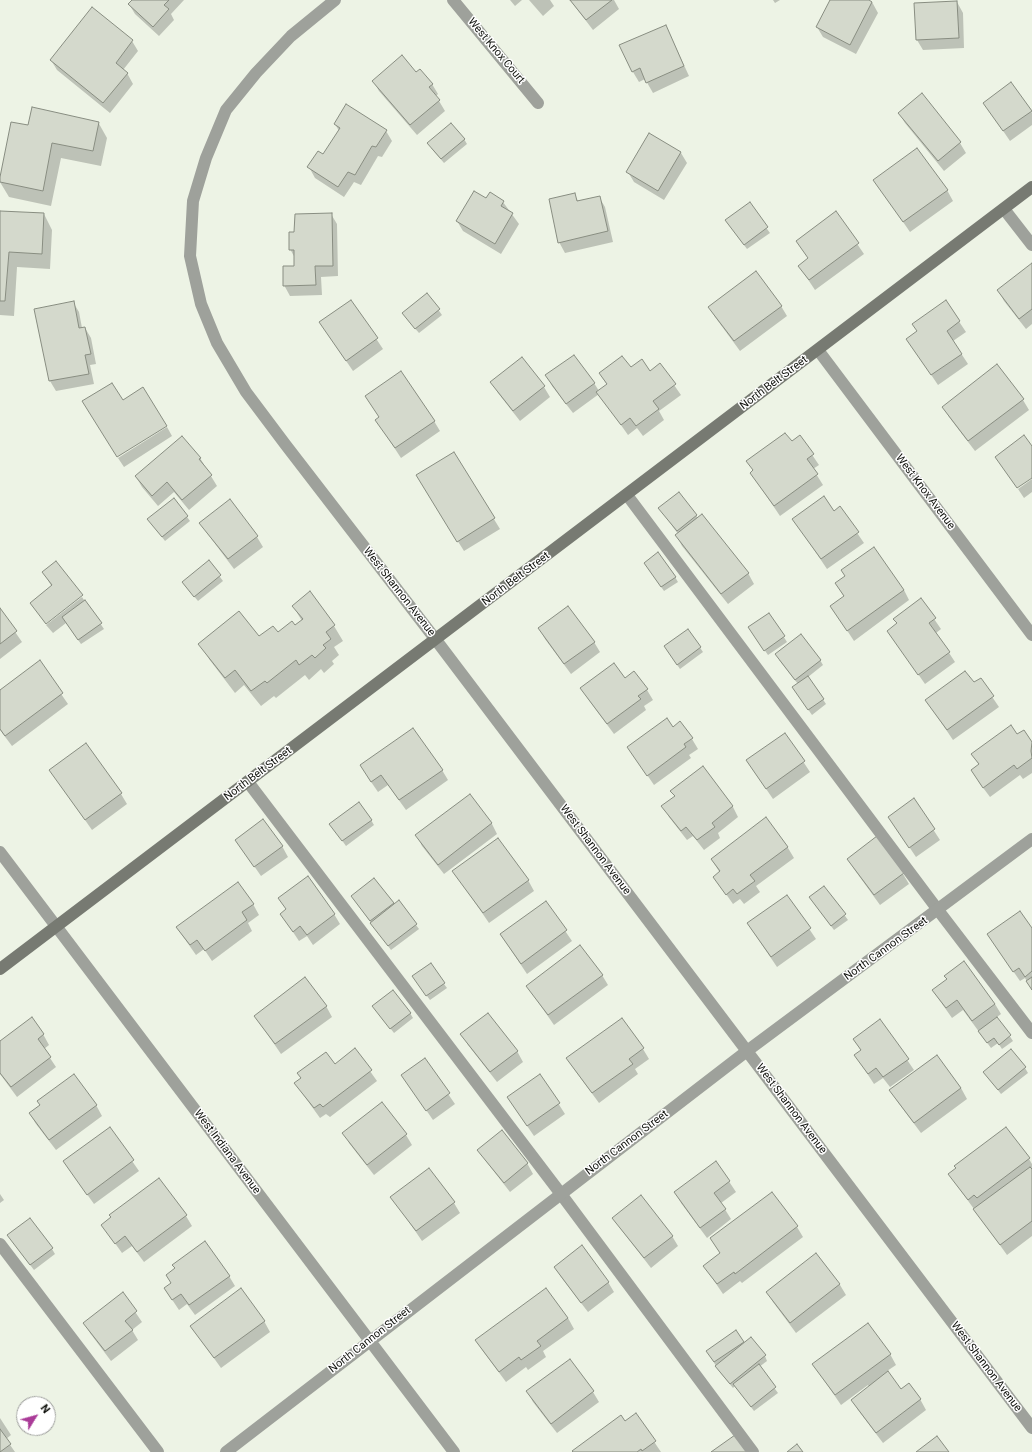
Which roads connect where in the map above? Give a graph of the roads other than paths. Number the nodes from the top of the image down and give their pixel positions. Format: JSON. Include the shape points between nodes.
{"nodes":[{"id":1,"x":336,"y":0,"type":"edge"},
{"id":2,"x":453,"y":0,"type":"edge"},
{"id":3,"x":538,"y":103,"type":"dead end"},
{"id":4,"x":1032,"y":188,"type":"edge"},
{"id":5,"x":1004,"y":209,"type":"junction"},
{"id":6,"x":1032,"y":245,"type":"edge"},
{"id":7,"x":818,"y":350,"type":"junction"},
{"id":8,"x":627,"y":495,"type":"junction"},
{"id":9,"x":1032,"y":634,"type":"edge"},
{"id":10,"x":436,"y":640,"type":"junction"},
{"id":11,"x":248,"y":782,"type":"junction"},
{"id":12,"x":1032,"y":839,"type":"edge"},
{"id":13,"x":0,"y":852,"type":"edge"},
{"id":14,"x":938,"y":910,"type":"junction"},
{"id":15,"x":56,"y":926,"type":"junction"},
{"id":16,"x":0,"y":969,"type":"edge"},
{"id":17,"x":1032,"y":1032,"type":"edge"},
{"id":18,"x":747,"y":1051,"type":"junction"},
{"id":19,"x":561,"y":1194,"type":"junction"},
{"id":20,"x":0,"y":1244,"type":"edge"},
{"id":21,"x":370,"y":1340,"type":"junction"},
{"id":22,"x":1032,"y":1428,"type":"edge"},
{"id":23,"x":158,"y":1452,"type":"edge"},
{"id":24,"x":226,"y":1452,"type":"edge"},
{"id":25,"x":454,"y":1452,"type":"edge"},
{"id":26,"x":753,"y":1452,"type":"edge"}],
"edges":[{"from":1,"to":10,"type":"street","name":"West Shannon Avenue","via":[[291,36],[226,110],[206,158],[193,201],[190,256],[201,304],[218,343],[246,392]]},
{"from":2,"to":3,"type":"street","name":"West Knox Court"},
{"from":4,"to":5,"type":"street","name":"North Belt Street"},
{"from":5,"to":6,"type":"street"},
{"from":5,"to":7,"type":"street","name":"North Belt Street"},
{"from":7,"to":8,"type":"street","name":"North Belt Street"},
{"from":7,"to":9,"type":"street","name":"West Knox Avenue"},
{"from":8,"to":10,"type":"street","name":"North Belt Street"},
{"from":8,"to":14,"type":"street"},
{"from":10,"to":11,"type":"street","name":"North Belt Street"},
{"from":10,"to":18,"type":"street","name":"West Shannon Avenue"},
{"from":11,"to":15,"type":"street","name":"North Belt Street"},
{"from":11,"to":19,"type":"street"},
{"from":12,"to":14,"type":"street","name":"North Cannon Street"},
{"from":13,"to":15,"type":"street","name":"West Indiana Avenue"},
{"from":14,"to":17,"type":"street"},
{"from":14,"to":18,"type":"street","name":"North Cannon Street"},
{"from":15,"to":16,"type":"street","name":"North Belt Street"},
{"from":15,"to":21,"type":"street","name":"West Indiana Avenue"},
{"from":18,"to":19,"type":"street","name":"North Cannon Street"},
{"from":18,"to":22,"type":"street","name":"West Shannon Avenue"},
{"from":19,"to":21,"type":"street","name":"North Cannon Street"},
{"from":19,"to":26,"type":"street"},
{"from":20,"to":23,"type":"street"},
{"from":21,"to":24,"type":"street","name":"North Cannon Street"},
{"from":21,"to":25,"type":"street","name":"West Indiana Avenue"}]}
